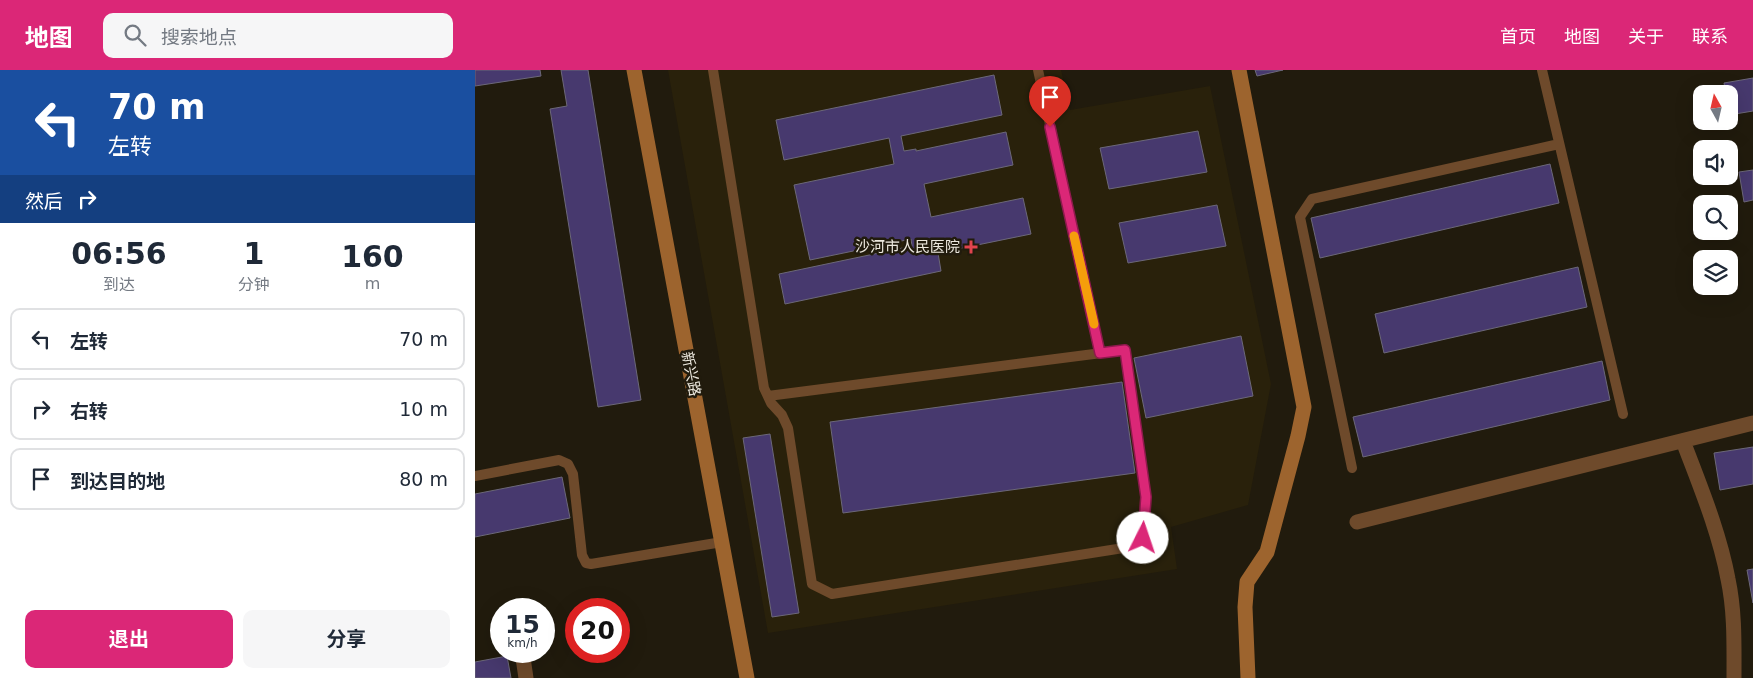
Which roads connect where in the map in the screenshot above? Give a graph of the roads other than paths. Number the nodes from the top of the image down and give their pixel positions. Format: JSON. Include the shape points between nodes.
{"nodes":[{"id":1,"x":634,"y":70,"type":"edge"},
{"id":2,"x":713,"y":70,"type":"edge"},
{"id":3,"x":1038,"y":70,"type":"edge"},
{"id":4,"x":1239,"y":70,"type":"edge"},
{"id":5,"x":1542,"y":70,"type":"edge"},
{"id":6,"x":1559,"y":144,"type":"junction"},
{"id":7,"x":1100,"y":353,"type":"junction"},
{"id":8,"x":767,"y":396,"type":"junction"},
{"id":9,"x":1623,"y":414,"type":"dead end"},
{"id":10,"x":1753,"y":423,"type":"edge"},
{"id":11,"x":1683,"y":441,"type":"junction"},
{"id":12,"x":1352,"y":468,"type":"dead end"},
{"id":13,"x":475,"y":476,"type":"edge"},
{"id":14,"x":1357,"y":522,"type":"dead end"},
{"id":15,"x":722,"y":542,"type":"junction"},
{"id":16,"x":524,"y":663,"type":"edge"},
{"id":17,"x":526,"y":678,"type":"edge"},
{"id":18,"x":747,"y":678,"type":"edge"},
{"id":19,"x":1248,"y":678,"type":"edge"},
{"id":20,"x":1734,"y":678,"type":"edge"}],
"edges":[{"from":1,"to":15,"type":"street","name":"新兴路"},
{"from":2,"to":8,"type":"lane"},
{"from":3,"to":7,"type":"lane"},
{"from":4,"to":19,"type":"street","via":[[1304,407],[1267,552],[1247,582]]},
{"from":5,"to":6,"type":"lane"},
{"from":6,"to":9,"type":"lane"},
{"from":6,"to":12,"type":"lane","via":[[1312,199],[1306,206],[1300,217]]},
{"from":7,"to":8,"type":"lane"},
{"from":7,"to":8,"type":"lane","via":[[1125,350],[1146,497],[1143,538],[1136,546],[832,594],[812,584],[788,428]]},
{"from":10,"to":11,"type":"street"},
{"from":11,"to":14,"type":"street"},
{"from":11,"to":20,"type":"street","via":[[1716,529],[1728,578],[1734,630]]},
{"from":13,"to":15,"type":"lane","via":[[559,460],[568,464],[573,474],[582,555],[586,563]]},
{"from":15,"to":18,"type":"street","name":"新兴路"},
{"from":16,"to":17,"type":"street"}]}
